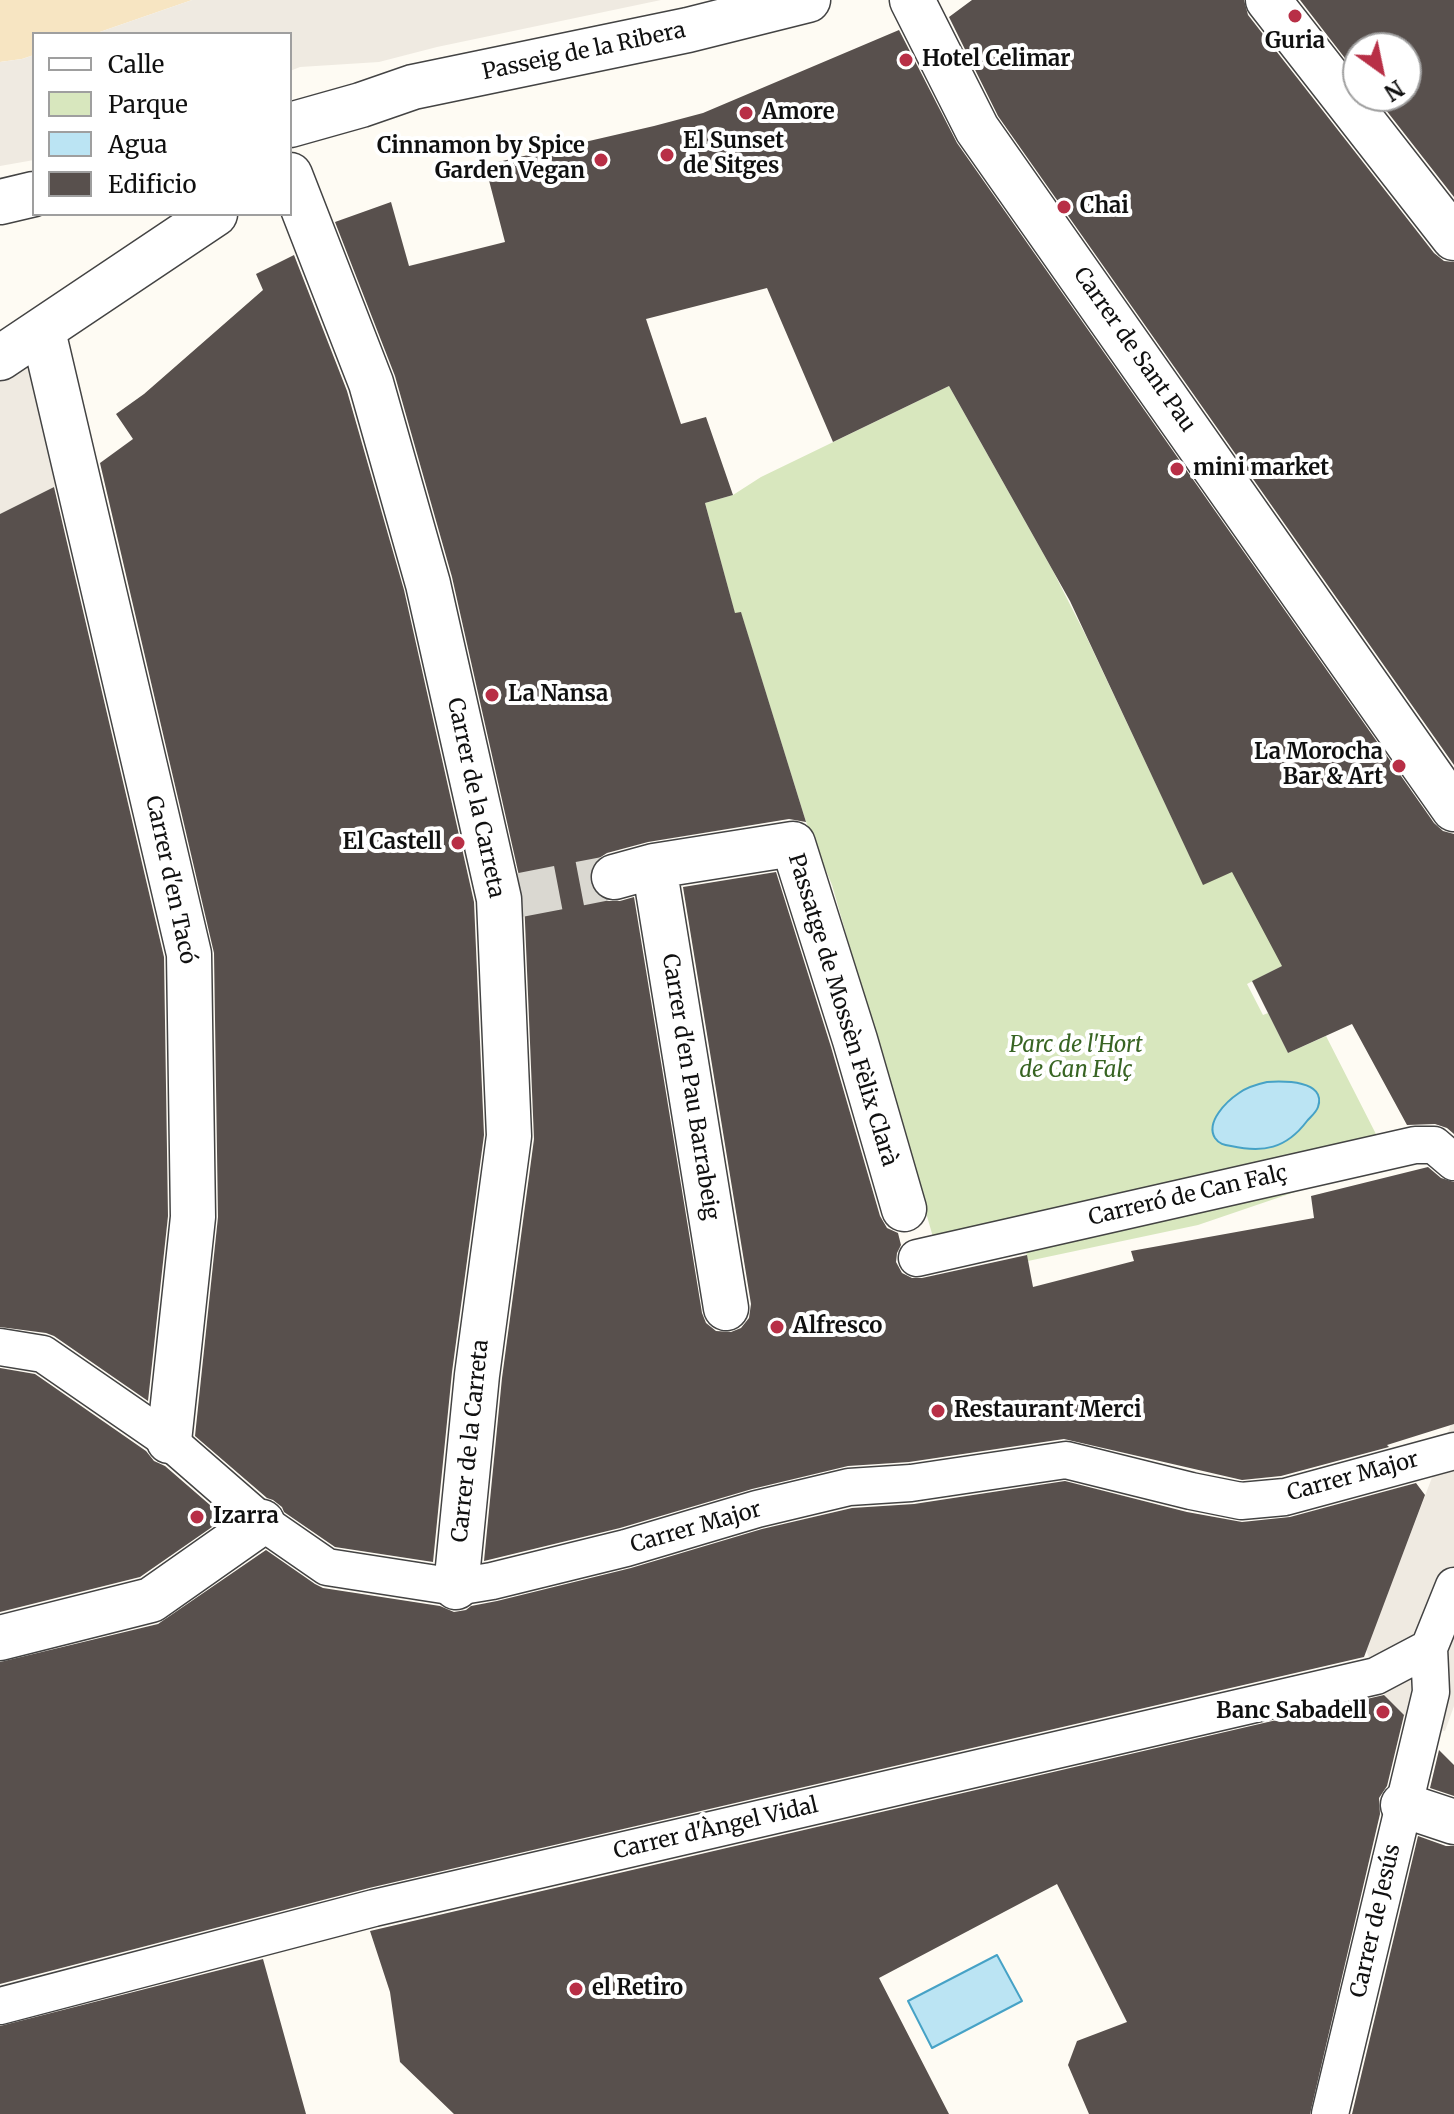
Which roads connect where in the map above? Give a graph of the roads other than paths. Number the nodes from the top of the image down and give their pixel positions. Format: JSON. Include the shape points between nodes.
{"nodes":[{"id":1,"x":808,"y":0,"type":"edge"},
{"id":2,"x":912,"y":0,"type":"edge"},
{"id":3,"x":1268,"y":0,"type":"edge"},
{"id":4,"x":361,"y":105,"type":"junction"},
{"id":5,"x":292,"y":124,"type":"edge"},
{"id":6,"x":292,"y":161,"type":"edge"},
{"id":7,"x":292,"y":180,"type":"edge"},
{"id":8,"x":32,"y":194,"type":"edge"},
{"id":9,"x":0,"y":202,"type":"edge"},
{"id":10,"x":212,"y":216,"type":"edge"},
{"id":11,"x":1454,"y":238,"type":"edge"},
{"id":12,"x":43,"y":331,"type":"junction"},
{"id":13,"x":0,"y":358,"type":"edge"},
{"id":14,"x":1454,"y":809,"type":"edge"},
{"id":15,"x":634,"y":872,"type":"joint"},
{"id":16,"x":1454,"y":1162,"type":"edge"},
{"id":17,"x":904,"y":1209,"type":"dead end"},
{"id":18,"x":917,"y":1258,"type":"dead end"},
{"id":19,"x":726,"y":1308,"type":"dead end"},
{"id":20,"x":0,"y":1347,"type":"edge"},
{"id":21,"x":169,"y":1441,"type":"junction"},
{"id":22,"x":1454,"y":1451,"type":"edge"},
{"id":23,"x":262,"y":1522,"type":"junction"},
{"id":24,"x":1454,"y":1586,"type":"edge"},
{"id":25,"x":456,"y":1587,"type":"junction"},
{"id":26,"x":0,"y":1638,"type":"edge"},
{"id":27,"x":1429,"y":1648,"type":"junction"},
{"id":28,"x":1403,"y":1805,"type":"junction"},
{"id":29,"x":1454,"y":1822,"type":"edge"},
{"id":30,"x":0,"y":2006,"type":"edge"},
{"id":31,"x":1330,"y":2114,"type":"edge"}],
"edges":[{"from":1,"to":4,"type":"street","name":"Passeig de la Ribera","via":[[413,87]]},
{"from":2,"to":14,"type":"street","name":"Carrer de Sant Pau","via":[[977,129]]},
{"from":3,"to":11,"type":"street"},
{"from":4,"to":5,"type":"street","name":"Passeig de la Ribera"},
{"from":4,"to":6,"type":"street","name":"Passeig de la Ribera"},
{"from":7,"to":25,"type":"street","name":"Carrer de la Carreta","via":[[375,397],[507,898],[509,1136]]},
{"from":8,"to":9,"type":"street"},
{"from":10,"to":12,"type":"street"},
{"from":12,"to":13,"type":"street"},
{"from":12,"to":21,"type":"street","name":"Carrer d'en Tacó","via":[[189,954],[193,1217]]},
{"from":15,"to":17,"type":"street","name":"Passatge de Mossèn Fèlix Clarà","via":[[793,844]]},
{"from":15,"to":19,"type":"street","name":"Carrer d'en Pau Barrabeig"},
{"from":16,"to":18,"type":"street","name":"Carreró de Can Falç","via":[[1434,1145],[1415,1145]]},
{"from":20,"to":21,"type":"street","name":"Carrer Major","via":[[43,1354]]},
{"from":21,"to":23,"type":"street","name":"Carrer Major"},
{"from":22,"to":25,"type":"street","name":"Carrer Major","via":[[1285,1497],[1241,1501],[1066,1460],[849,1487],[626,1548]]},
{"from":23,"to":25,"type":"street","name":"Carrer Major","via":[[327,1567]]},
{"from":23,"to":26,"type":"street","via":[[151,1600]]},
{"from":24,"to":27,"type":"street"},
{"from":27,"to":28,"type":"street","name":"Carrer de Jesús","via":[[1431,1692]]},
{"from":27,"to":30,"type":"street","name":"Carrer d'Àngel Vidal","via":[[1376,1676],[374,1908]]},
{"from":28,"to":29,"type":"street"},
{"from":28,"to":31,"type":"street","name":"Carrer de Jesús"}]}
